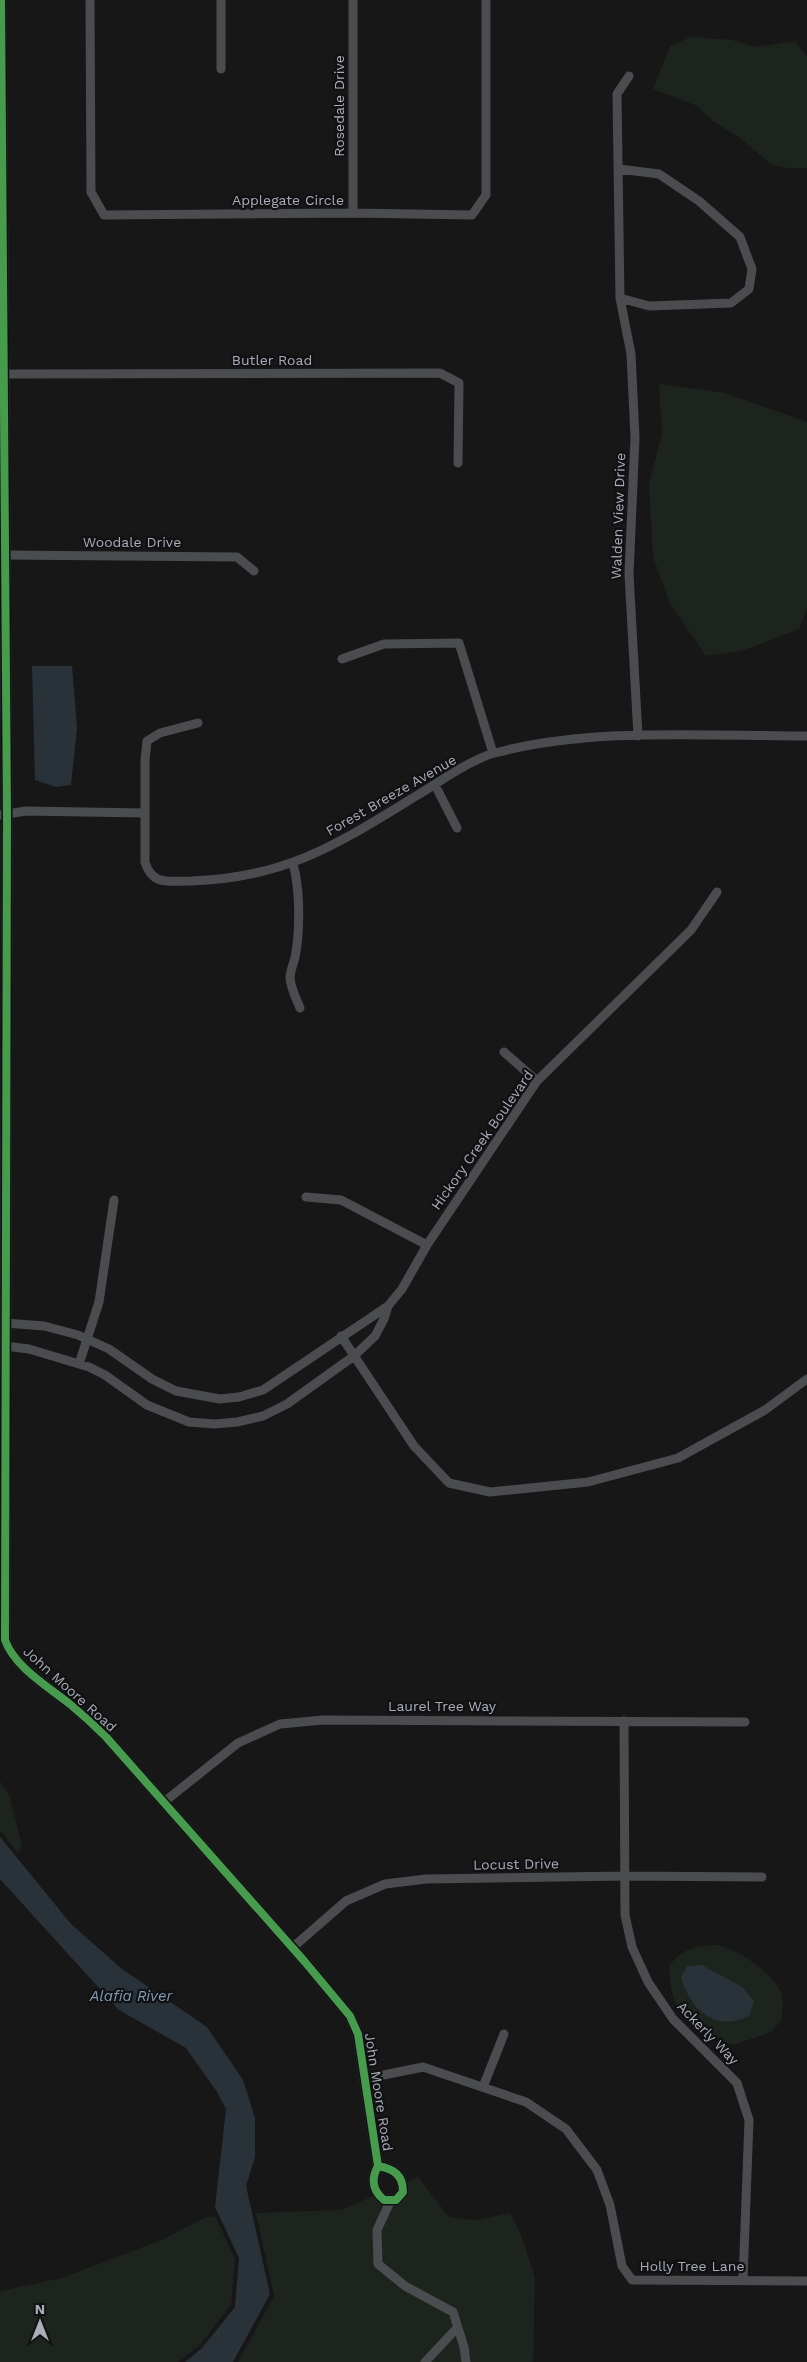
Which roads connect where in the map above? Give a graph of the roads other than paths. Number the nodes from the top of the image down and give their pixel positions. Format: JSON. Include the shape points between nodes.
{"nodes":[{"id":1,"x":1,"y":0,"type":"edge"},
{"id":2,"x":90,"y":0,"type":"edge"},
{"id":3,"x":221,"y":0,"type":"edge"},
{"id":4,"x":353,"y":0,"type":"edge"},
{"id":5,"x":486,"y":0,"type":"edge"},
{"id":6,"x":221,"y":69,"type":"dead end"},
{"id":7,"x":629,"y":76,"type":"dead end"},
{"id":8,"x":619,"y":169,"type":"junction"},
{"id":9,"x":1,"y":173,"type":"edge"},
{"id":10,"x":353,"y":213,"type":"junction"},
{"id":11,"x":620,"y":298,"type":"junction"},
{"id":12,"x":2,"y":374,"type":"junction"},
{"id":13,"x":458,"y":463,"type":"dead end"},
{"id":14,"x":4,"y":555,"type":"junction"},
{"id":15,"x":254,"y":571,"type":"dead end"},
{"id":16,"x":342,"y":658,"type":"dead end"},
{"id":17,"x":198,"y":723,"type":"dead end"},
{"id":18,"x":638,"y":736,"type":"junction"},
{"id":19,"x":807,"y":736,"type":"edge"},
{"id":20,"x":493,"y":753,"type":"junction"},
{"id":21,"x":434,"y":785,"type":"junction"},
{"id":22,"x":3,"y":801,"type":"edge"},
{"id":23,"x":144,"y":813,"type":"junction"},
{"id":24,"x":3,"y":816,"type":"edge"},
{"id":25,"x":457,"y":828,"type":"dead end"},
{"id":26,"x":292,"y":864,"type":"junction"},
{"id":27,"x":717,"y":892,"type":"dead end"},
{"id":28,"x":300,"y":1008,"type":"dead end"},
{"id":29,"x":504,"y":1052,"type":"dead end"},
{"id":30,"x":537,"y":1081,"type":"junction"},
{"id":31,"x":306,"y":1196,"type":"dead end"},
{"id":32,"x":114,"y":1200,"type":"dead end"},
{"id":33,"x":427,"y":1244,"type":"junction"},
{"id":34,"x":388,"y":1306,"type":"junction"},
{"id":35,"x":5,"y":1323,"type":"junction"},
{"id":36,"x":341,"y":1336,"type":"junction"},
{"id":37,"x":87,"y":1339,"type":"junction"},
{"id":38,"x":5,"y":1346,"type":"junction"},
{"id":39,"x":354,"y":1356,"type":"junction"},
{"id":40,"x":79,"y":1364,"type":"junction"},
{"id":41,"x":807,"y":1379,"type":"edge"},
{"id":42,"x":624,"y":1720,"type":"junction"},
{"id":43,"x":745,"y":1722,"type":"dead end"},
{"id":44,"x":164,"y":1802,"type":"junction"},
{"id":45,"x":624,"y":1876,"type":"junction"},
{"id":46,"x":762,"y":1877,"type":"dead end"},
{"id":47,"x":292,"y":1948,"type":"junction"},
{"id":48,"x":504,"y":2034,"type":"dead end"},
{"id":49,"x":364,"y":2079,"type":"junction"},
{"id":50,"x":484,"y":2087,"type":"junction"},
{"id":51,"x":378,"y":2166,"type":"junction"},
{"id":52,"x":390,"y":2202,"type":"junction"},
{"id":53,"x":743,"y":2280,"type":"junction"},
{"id":54,"x":807,"y":2281,"type":"edge"},
{"id":55,"x":457,"y":2328,"type":"junction"},
{"id":56,"x":425,"y":2362,"type":"edge"},
{"id":57,"x":466,"y":2362,"type":"edge"}],
"edges":[{"from":1,"to":9,"type":"street","name":"John Moore Road"},
{"from":2,"to":10,"type":"street","name":"Applegate Circle","via":[[91,192],[104,214]]},
{"from":3,"to":6,"type":"street"},
{"from":4,"to":10,"type":"street","name":"Rosedale Drive"},
{"from":5,"to":10,"type":"street","name":"Applegate Circle","via":[[486,195],[472,215]]},
{"from":7,"to":8,"type":"street","name":"Walden View Drive","via":[[617,94]]},
{"from":8,"to":11,"type":"street","name":"Walden View Drive"},
{"from":8,"to":11,"type":"street","via":[[659,174],[698,201],[740,237],[752,269],[749,289],[731,303],[649,306]]},
{"from":9,"to":12,"type":"street","name":"John Moore Road"},
{"from":11,"to":18,"type":"street","name":"Walden View Drive","via":[[631,354],[635,438],[628,574]]},
{"from":12,"to":13,"type":"street","name":"Butler Road","via":[[440,373],[459,383]]},
{"from":12,"to":14,"type":"street","name":"John Moore Road"},
{"from":14,"to":15,"type":"street","name":"Woodale Drive","via":[[237,556]]},
{"from":14,"to":22,"type":"street","name":"John Moore Road"},
{"from":16,"to":20,"type":"street","via":[[384,644],[459,643]]},
{"from":17,"to":23,"type":"street","name":"Forest Breeze Avenue","via":[[160,733],[147,742]]},
{"from":18,"to":19,"type":"street","name":"Forest Breeze Avenue"},
{"from":18,"to":20,"type":"street","name":"Forest Breeze Avenue","via":[[585,738]]},
{"from":20,"to":21,"type":"street","name":"Forest Breeze Avenue"},
{"from":21,"to":25,"type":"street"},
{"from":21,"to":26,"type":"street","name":"Forest Breeze Avenue","via":[[342,842]]},
{"from":22,"to":24,"type":"street","name":"John Moore Road"},
{"from":23,"to":24,"type":"street","via":[[26,811]]},
{"from":23,"to":26,"type":"street","name":"Forest Breeze Avenue","via":[[145,862],[155,879],[224,880]]},
{"from":24,"to":35,"type":"street","name":"John Moore Road"},
{"from":26,"to":28,"type":"street","via":[[298,880],[298,917],[296,952],[290,976]]},
{"from":27,"to":30,"type":"street","name":"Hickory Creek Boulevard","via":[[691,930]]},
{"from":29,"to":30,"type":"street"},
{"from":30,"to":33,"type":"street","name":"Hickory Creek Boulevard"},
{"from":31,"to":33,"type":"street","via":[[341,1200]]},
{"from":32,"to":37,"type":"street","via":[[99,1302]]},
{"from":33,"to":34,"type":"street","name":"Hickory Creek Boulevard","via":[[402,1289]]},
{"from":34,"to":36,"type":"street","name":"Hickory Creek Boulevard"},
{"from":34,"to":39,"type":"street","name":"Hickory Creek Boulevard","via":[[375,1336]]},
{"from":35,"to":37,"type":"street","name":"Hickory Creek Boulevard","via":[[44,1326]]},
{"from":35,"to":38,"type":"street","name":"John Moore Road"},
{"from":36,"to":37,"type":"street","name":"Hickory Creek Boulevard","via":[[263,1390],[220,1398],[167,1388],[110,1349]]},
{"from":36,"to":39,"type":"street"},
{"from":37,"to":40,"type":"street"},
{"from":38,"to":40,"type":"street","name":"Hickory Creek Boulevard","via":[[29,1349]]},
{"from":38,"to":44,"type":"street","name":"John Moore Road","via":[[5,1640],[21,1664],[96,1727]]},
{"from":39,"to":40,"type":"street","name":"Hickory Creek Boulevard","via":[[275,1411],[226,1424],[189,1422],[164,1414],[105,1375]]},
{"from":39,"to":41,"type":"street","via":[[414,1446],[449,1483],[490,1492],[588,1482],[678,1458],[765,1410]]},
{"from":42,"to":43,"type":"street","name":"Laurel Tree Way"},
{"from":42,"to":44,"type":"street","name":"Laurel Tree Way","via":[[323,1720],[280,1724],[238,1743]]},
{"from":42,"to":45,"type":"street","name":"Ackerly Way"},
{"from":44,"to":47,"type":"street","name":"John Moore Road"},
{"from":45,"to":46,"type":"street","name":"Locust Drive"},
{"from":45,"to":47,"type":"street","name":"Locust Drive","via":[[426,1880],[385,1884],[346,1901]]},
{"from":45,"to":53,"type":"street","name":"Ackerly Way","via":[[625,1915],[630,1939],[648,1982],[673,2019],[736,2083],[749,2120]]},
{"from":47,"to":49,"type":"street","name":"John Moore Road","via":[[353,2022],[358,2034]]},
{"from":48,"to":50,"type":"street"},
{"from":49,"to":50,"type":"street","name":"Holly Tree Lane","via":[[423,2067]]},
{"from":49,"to":51,"type":"street","name":"John Moore Road"},
{"from":50,"to":53,"type":"street","name":"Holly Tree Lane","via":[[526,2102],[566,2129],[597,2170],[610,2205],[622,2266],[632,2280]]},
{"from":51,"to":52,"type":"street","name":"John Moore Road","via":[[373,2182],[375,2190]]},
{"from":51,"to":52,"type":"street","name":"John Moore Road","via":[[395,2172],[401,2179],[403,2192]]},
{"from":52,"to":55,"type":"street","via":[[377,2230],[378,2264],[406,2286],[453,2312]]},
{"from":53,"to":54,"type":"street","name":"Holly Tree Lane"},
{"from":55,"to":56,"type":"street"},
{"from":55,"to":57,"type":"street"}]}
